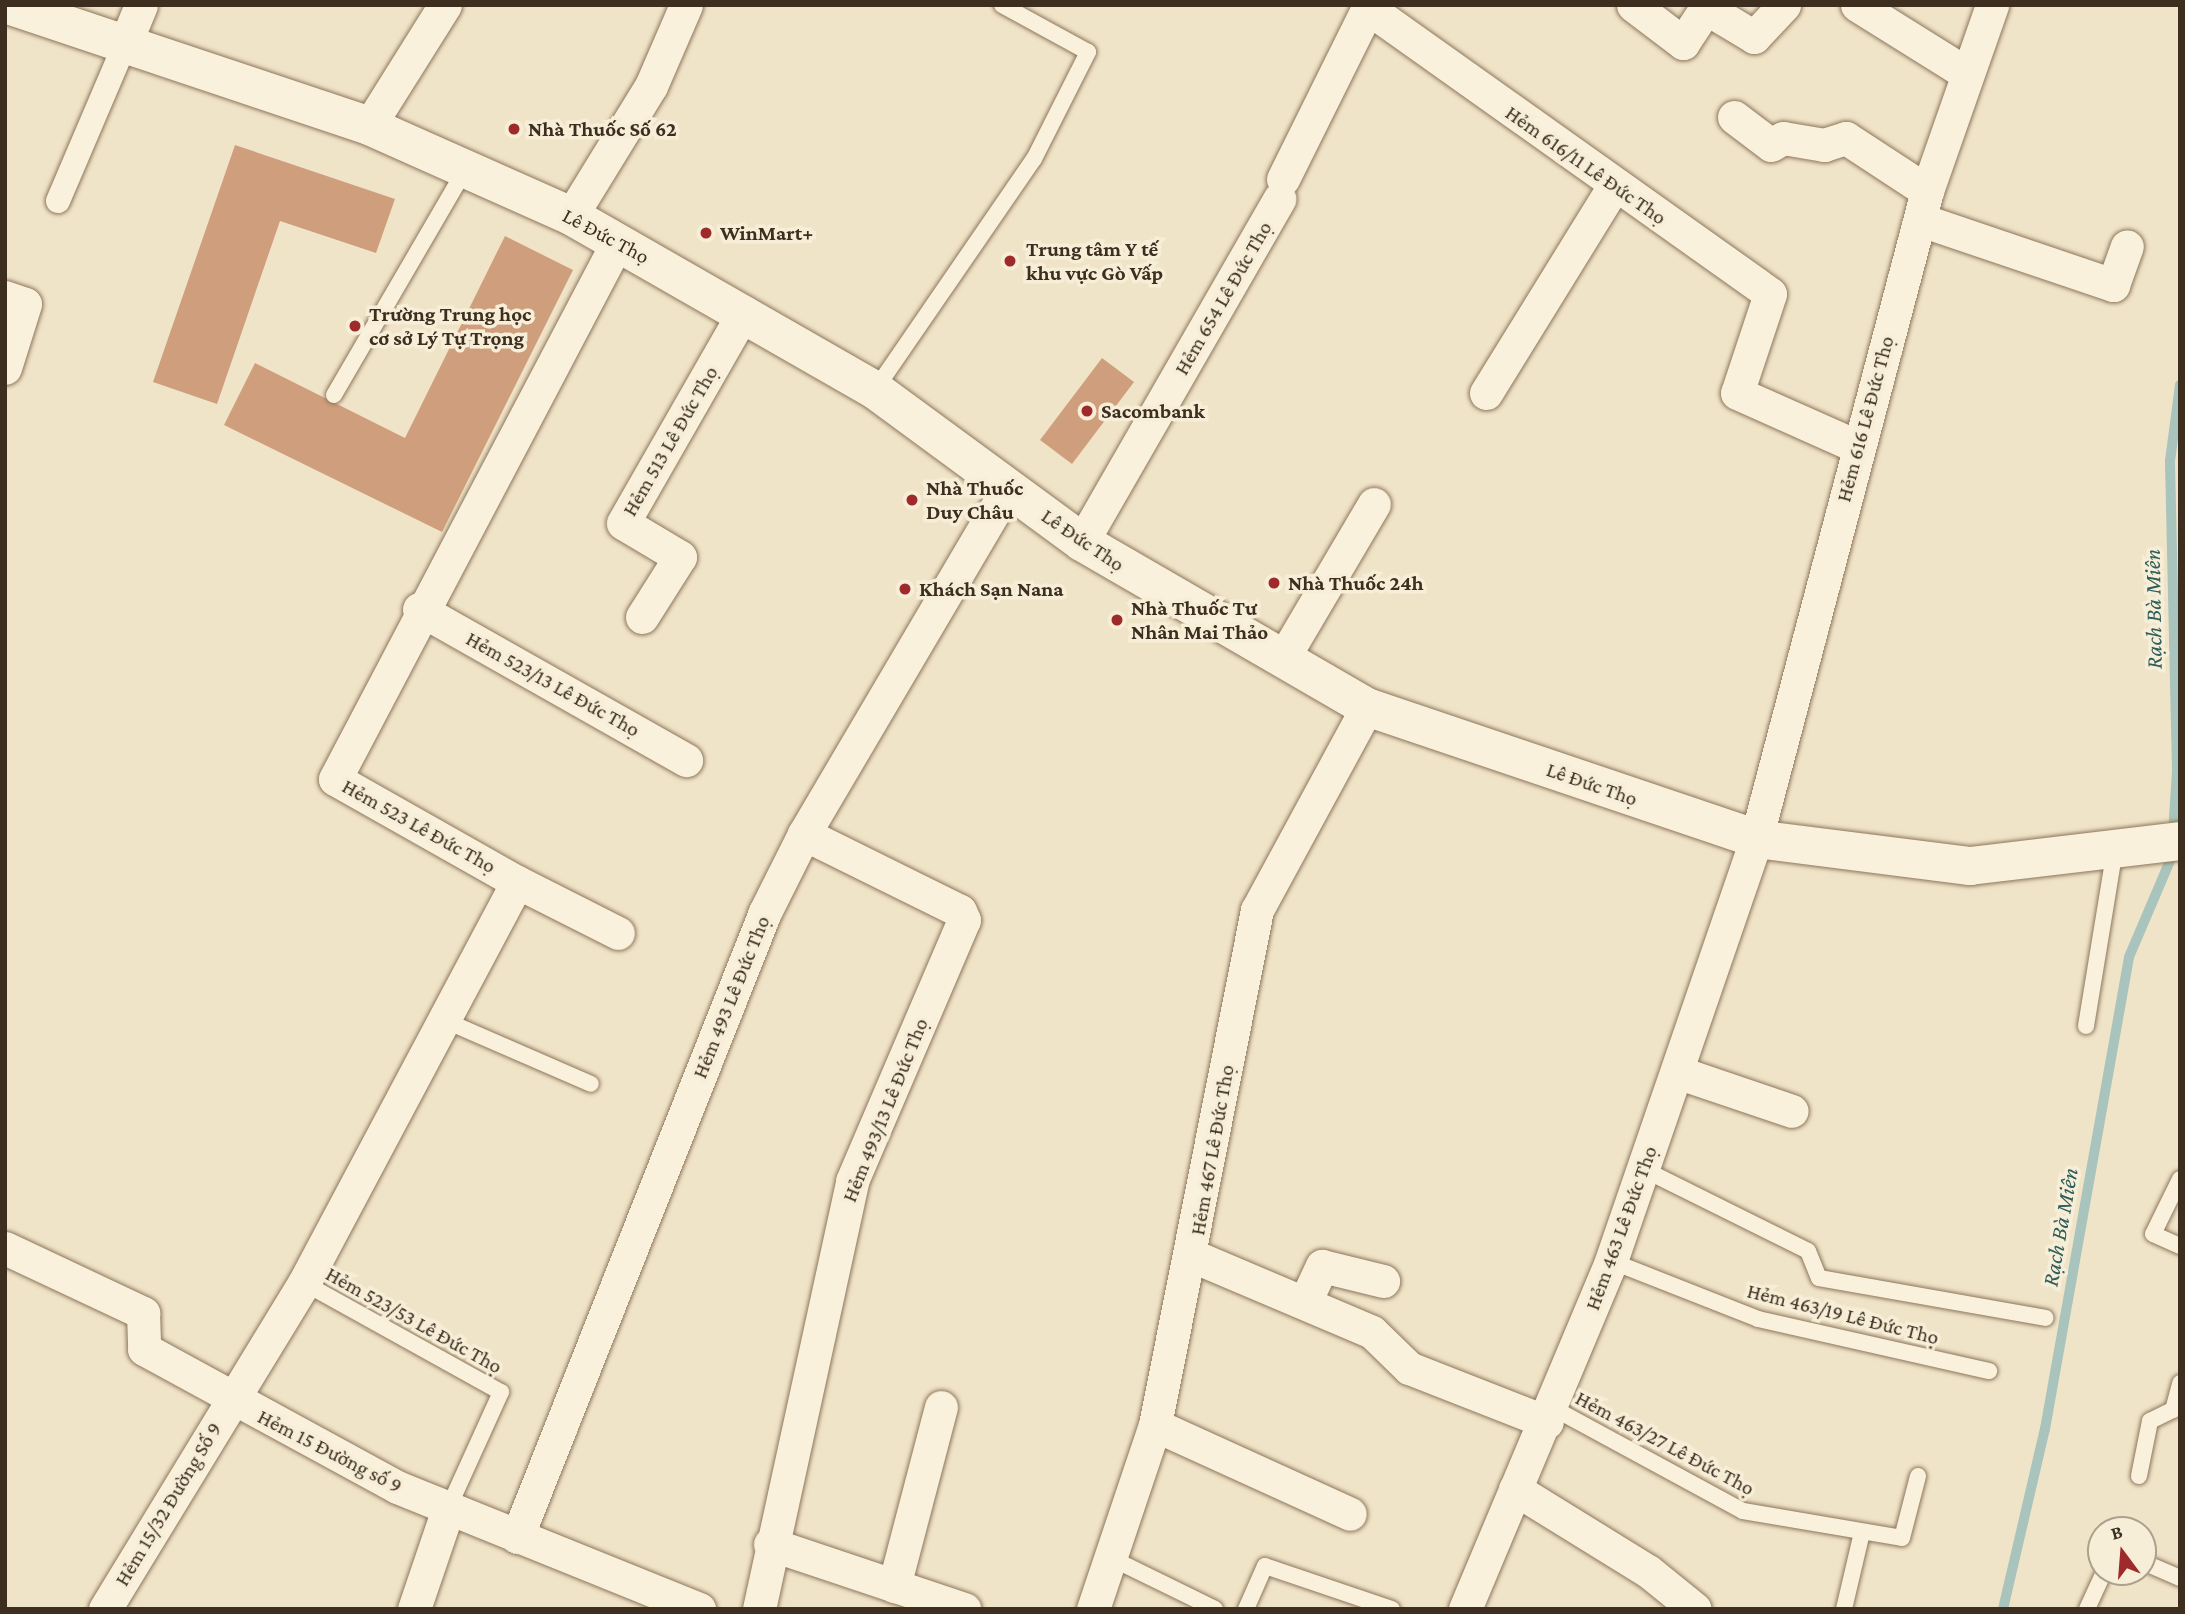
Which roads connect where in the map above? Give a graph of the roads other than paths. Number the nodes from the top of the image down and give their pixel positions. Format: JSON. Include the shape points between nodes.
{"nodes":[{"id":1,"x":8,"y":5,"type":"edge"},
{"id":2,"x":141,"y":5,"type":"edge"},
{"id":3,"x":445,"y":5,"type":"edge"},
{"id":4,"x":686,"y":5,"type":"edge"},
{"id":5,"x":1002,"y":5,"type":"edge"},
{"id":6,"x":1633,"y":5,"type":"edge"},
{"id":7,"x":1784,"y":5,"type":"edge"},
{"id":8,"x":1857,"y":5,"type":"edge"},
{"id":9,"x":1992,"y":5,"type":"edge"},
{"id":10,"x":125,"y":44,"type":"junction"},
{"id":11,"x":1966,"y":73,"type":"junction"},
{"id":12,"x":1734,"y":117,"type":"dead end"},
{"id":13,"x":369,"y":126,"type":"junction"},
{"id":14,"x":467,"y":166,"type":"junction"},
{"id":15,"x":1613,"y":187,"type":"junction"},
{"id":16,"x":1281,"y":189,"type":"joint"},
{"id":17,"x":58,"y":201,"type":"dead end"},
{"id":18,"x":1924,"y":205,"type":"junction"},
{"id":19,"x":571,"y":216,"type":"junction"},
{"id":20,"x":618,"y":241,"type":"junction"},
{"id":21,"x":2127,"y":246,"type":"dead end"},
{"id":22,"x":5,"y":297,"type":"edge"},
{"id":23,"x":744,"y":312,"type":"junction"},
{"id":24,"x":5,"y":368,"type":"edge"},
{"id":25,"x":875,"y":390,"type":"junction"},
{"id":26,"x":1486,"y":393,"type":"dead end"},
{"id":27,"x":334,"y":395,"type":"dead end"},
{"id":28,"x":1856,"y":446,"type":"junction"},
{"id":29,"x":1008,"y":488,"type":"junction"},
{"id":30,"x":1374,"y":504,"type":"dead end"},
{"id":31,"x":1082,"y":542,"type":"junction"},
{"id":32,"x":419,"y":609,"type":"junction"},
{"id":33,"x":642,"y":617,"type":"dead end"},
{"id":34,"x":1282,"y":660,"type":"junction"},
{"id":35,"x":1367,"y":707,"type":"junction"},
{"id":36,"x":687,"y":760,"type":"dead end"},
{"id":37,"x":804,"y":834,"type":"junction"},
{"id":38,"x":1756,"y":839,"type":"junction"},
{"id":39,"x":2148,"y":845,"type":"edge"},
{"id":40,"x":517,"y":882,"type":"junction"},
{"id":41,"x":618,"y":933,"type":"dead end"},
{"id":42,"x":444,"y":1020,"type":"junction"},
{"id":43,"x":2086,"y":1026,"type":"dead end"},
{"id":44,"x":1676,"y":1072,"type":"junction"},
{"id":45,"x":592,"y":1084,"type":"dead end"},
{"id":46,"x":1792,"y":1111,"type":"dead end"},
{"id":47,"x":1643,"y":1169,"type":"junction"},
{"id":48,"x":2180,"y":1179,"type":"edge"},
{"id":49,"x":2180,"y":1246,"type":"edge"},
{"id":50,"x":5,"y":1248,"type":"edge"},
{"id":51,"x":1192,"y":1256,"type":"junction"},
{"id":52,"x":1611,"y":1261,"type":"junction"},
{"id":53,"x":1383,"y":1281,"type":"dead end"},
{"id":54,"x":304,"y":1283,"type":"junction"},
{"id":55,"x":1306,"y":1302,"type":"junction"},
{"id":56,"x":2045,"y":1318,"type":"dead end"},
{"id":57,"x":1989,"y":1371,"type":"dead end"},
{"id":58,"x":2180,"y":1383,"type":"edge"},
{"id":59,"x":231,"y":1400,"type":"junction"},
{"id":60,"x":941,"y":1407,"type":"dead end"},
{"id":61,"x":2176,"y":1411,"type":"edge"},
{"id":62,"x":1550,"y":1415,"type":"junction"},
{"id":63,"x":1155,"y":1425,"type":"junction"},
{"id":64,"x":1918,"y":1476,"type":"dead end"},
{"id":65,"x":2139,"y":1476,"type":"dead end"},
{"id":66,"x":1515,"y":1489,"type":"junction"},
{"id":67,"x":448,"y":1509,"type":"junction"},
{"id":68,"x":1350,"y":1514,"type":"dead end"},
{"id":69,"x":1863,"y":1532,"type":"junction"},
{"id":70,"x":517,"y":1536,"type":"junction"},
{"id":71,"x":769,"y":1544,"type":"junction"},
{"id":72,"x":1109,"y":1557,"type":"junction"},
{"id":73,"x":2157,"y":1568,"type":"edge"},
{"id":74,"x":2180,"y":1578,"type":"edge"},
{"id":75,"x":894,"y":1586,"type":"junction"},
{"id":76,"x":2098,"y":1586,"type":"edge"},
{"id":77,"x":932,"y":1604,"type":"edge"},
{"id":78,"x":105,"y":1609,"type":"edge"},
{"id":79,"x":414,"y":1609,"type":"edge"},
{"id":80,"x":699,"y":1609,"type":"edge"},
{"id":81,"x":759,"y":1609,"type":"edge"},
{"id":82,"x":964,"y":1609,"type":"edge"},
{"id":83,"x":1093,"y":1609,"type":"edge"},
{"id":84,"x":1215,"y":1609,"type":"edge"},
{"id":85,"x":1246,"y":1609,"type":"edge"},
{"id":86,"x":1392,"y":1609,"type":"edge"},
{"id":87,"x":1465,"y":1609,"type":"edge"},
{"id":88,"x":1695,"y":1609,"type":"edge"},
{"id":89,"x":1844,"y":1609,"type":"edge"},
{"id":90,"x":2087,"y":1609,"type":"edge"}],
"edges":[{"from":1,"to":10,"type":"main road","name":"Lê Đức Thọ"},
{"from":2,"to":10,"type":"street"},
{"from":3,"to":13,"type":"street"},
{"from":4,"to":19,"type":"street","via":[[651,86]]},
{"from":5,"to":25,"type":"lane","via":[[1088,51],[1034,159]]},
{"from":6,"to":7,"type":"street","via":[[1684,43],[1706,8],[1754,37]]},
{"from":8,"to":11,"type":"street"},
{"from":9,"to":11,"type":"street","name":"Hẻm 616 Lê Đức Thọ"},
{"from":10,"to":13,"type":"main road","name":"Lê Đức Thọ"},
{"from":10,"to":17,"type":"street"},
{"from":11,"to":18,"type":"street","name":"Hẻm 616 Lê Đức Thọ"},
{"from":12,"to":18,"type":"street","via":[[1771,145],[1783,138],[1824,145],[1846,138]]},
{"from":13,"to":14,"type":"main road","name":"Lê Đức Thọ"},
{"from":14,"to":19,"type":"main road","name":"Lê Đức Thọ"},
{"from":14,"to":27,"type":"lane"},
{"from":15,"to":16,"type":"street","name":"Hẻm 616/11 Lê Đức Thọ","via":[[1368,8]]},
{"from":15,"to":26,"type":"street"},
{"from":15,"to":28,"type":"street","name":"Hẻm 616/11 Lê Đức Thọ","via":[[1770,294],[1737,393]]},
{"from":16,"to":31,"type":"street","name":"Hẻm 654 Lê Đức Thọ"},
{"from":18,"to":21,"type":"street","via":[[2113,285]]},
{"from":18,"to":28,"type":"street","name":"Hẻm 616 Lê Đức Thọ"},
{"from":19,"to":20,"type":"main road","name":"Lê Đức Thọ"},
{"from":20,"to":23,"type":"main road","name":"Lê Đức Thọ"},
{"from":20,"to":32,"type":"street","name":"Hẻm 523 Lê Đức Thọ"},
{"from":22,"to":24,"type":"street","via":[[25,304]]},
{"from":23,"to":25,"type":"main road","name":"Lê Đức Thọ"},
{"from":23,"to":33,"type":"street","name":"Hẻm 513 Lê Đức Thọ","via":[[623,523],[680,557]]},
{"from":25,"to":29,"type":"main road","name":"Lê Đức Thọ"},
{"from":28,"to":38,"type":"street","name":"Hẻm 616 Lê Đức Thọ"},
{"from":29,"to":31,"type":"main road","name":"Lê Đức Thọ"},
{"from":29,"to":37,"type":"street","name":"Hẻm 493 Lê Đức Thọ"},
{"from":30,"to":34,"type":"street"},
{"from":31,"to":34,"type":"main road","name":"Lê Đức Thọ"},
{"from":32,"to":36,"type":"street","name":"Hẻm 523/13 Lê Đức Thọ"},
{"from":32,"to":40,"type":"street","name":"Hẻm 523 Lê Đức Thọ","via":[[335,779]]},
{"from":34,"to":35,"type":"main road","name":"Lê Đức Thọ"},
{"from":35,"to":38,"type":"main road","name":"Lê Đức Thọ"},
{"from":35,"to":51,"type":"street","name":"Hẻm 467 Lê Đức Thọ","via":[[1257,910]]},
{"from":37,"to":70,"type":"street","name":"Hẻm 493 Lê Đức Thọ","via":[[765,912]]},
{"from":37,"to":71,"type":"street","name":"Hẻm 493/13 Lê Đức Thọ","via":[[960,911],[964,920],[852,1181]]},
{"from":38,"to":39,"type":"main road","name":"Lê Đức Thọ","via":[[1970,866]]},
{"from":38,"to":44,"type":"street","name":"Hẻm 463 Lê Đức Thọ"},
{"from":39,"to":43,"type":"lane"},
{"from":40,"to":41,"type":"street"},
{"from":40,"to":42,"type":"street","name":"Hẻm 523 Lê Đức Thọ"},
{"from":42,"to":45,"type":"lane"},
{"from":42,"to":54,"type":"street","name":"Hẻm 523 Lê Đức Thọ"},
{"from":44,"to":46,"type":"street"},
{"from":44,"to":47,"type":"street","name":"Hẻm 463 Lê Đức Thọ"},
{"from":47,"to":52,"type":"street","name":"Hẻm 463 Lê Đức Thọ"},
{"from":47,"to":56,"type":"lane","via":[[1808,1251],[1819,1278]]},
{"from":48,"to":49,"type":"lane","via":[[2153,1234]]},
{"from":50,"to":59,"type":"street","name":"Hẻm 15 Đường số 9","via":[[143,1313],[144,1349]]},
{"from":51,"to":55,"type":"street"},
{"from":51,"to":63,"type":"street","name":"Hẻm 467 Lê Đức Thọ"},
{"from":52,"to":57,"type":"lane","name":"Hẻm 463/19 Lê Đức Thọ","via":[[1758,1319]]},
{"from":52,"to":62,"type":"street","name":"Hẻm 463 Lê Đức Thọ"},
{"from":53,"to":55,"type":"street","via":[[1322,1266]]},
{"from":54,"to":59,"type":"street","name":"Hẻm 523 Lê Đức Thọ"},
{"from":54,"to":67,"type":"lane","name":"Hẻm 523/53 Lê Đức Thọ","via":[[501,1392]]},
{"from":55,"to":62,"type":"street","via":[[1373,1332],[1409,1368]]},
{"from":58,"to":61,"type":"lane"},
{"from":59,"to":67,"type":"street","name":"Hẻm 15 Đường số 9"},
{"from":59,"to":78,"type":"street","name":"Hẻm 15/32 Đường Số 9"},
{"from":60,"to":75,"type":"street"},
{"from":61,"to":65,"type":"lane","via":[[2150,1421]]},
{"from":62,"to":66,"type":"street","name":"Hẻm 463 Lê Đức Thọ"},
{"from":62,"to":69,"type":"lane","name":"Hẻm 463/27 Lê Đức Thọ","via":[[1743,1511]]},
{"from":63,"to":68,"type":"street"},
{"from":63,"to":72,"type":"street","name":"Hẻm 467 Lê Đức Thọ"},
{"from":64,"to":69,"type":"lane","name":"Hẻm 463/27 Lê Đức Thọ","via":[[1902,1538]]},
{"from":66,"to":87,"type":"street","name":"Hẻm 463 Lê Đức Thọ"},
{"from":66,"to":88,"type":"street","via":[[1648,1571]]},
{"from":67,"to":70,"type":"street","name":"Hẻm 15 Đường số 9"},
{"from":67,"to":79,"type":"street"},
{"from":69,"to":89,"type":"lane"},
{"from":70,"to":80,"type":"street","name":"Hẻm 15 Đường số 9"},
{"from":71,"to":75,"type":"street"},
{"from":71,"to":81,"type":"street","name":"Hẻm 493/13 Lê Đức Thọ"},
{"from":72,"to":83,"type":"street","name":"Hẻm 467 Lê Đức Thọ"},
{"from":72,"to":84,"type":"lane"},
{"from":73,"to":74,"type":"lane"},
{"from":75,"to":77,"type":"street"},
{"from":76,"to":90,"type":"lane"},
{"from":77,"to":82,"type":"street"},
{"from":85,"to":86,"type":"lane","via":[[1265,1566]]}]}
